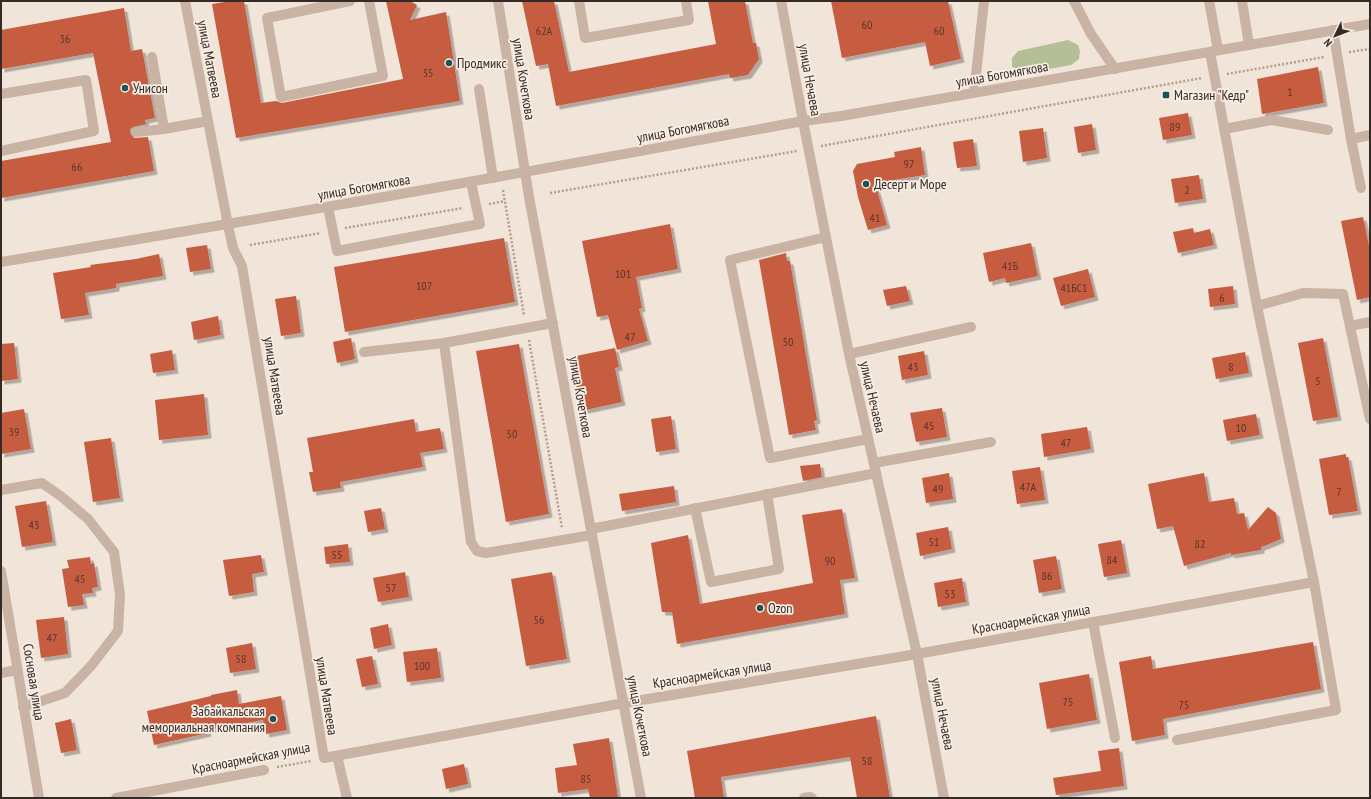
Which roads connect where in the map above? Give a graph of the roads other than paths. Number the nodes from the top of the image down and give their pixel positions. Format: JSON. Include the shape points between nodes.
{"nodes":[{"id":1,"x":185,"y":1,"type":"edge"},
{"id":2,"x":350,"y":1,"type":"edge"},
{"id":3,"x":369,"y":1,"type":"edge"},
{"id":4,"x":498,"y":1,"type":"edge"},
{"id":5,"x":579,"y":1,"type":"edge"},
{"id":6,"x":686,"y":1,"type":"edge"},
{"id":7,"x":781,"y":1,"type":"edge"},
{"id":8,"x":984,"y":1,"type":"edge"},
{"id":9,"x":1074,"y":1,"type":"edge"},
{"id":10,"x":1209,"y":1,"type":"edge"},
{"id":11,"x":1242,"y":1,"type":"edge"},
{"id":12,"x":1370,"y":24,"type":"edge"},
{"id":13,"x":1333,"y":30,"type":"junction"},
{"id":14,"x":1249,"y":45,"type":"junction"},
{"id":15,"x":1214,"y":51,"type":"junction"},
{"id":16,"x":152,"y":57,"type":"dead end"},
{"id":17,"x":1115,"y":69,"type":"junction"},
{"id":18,"x":479,"y":89,"type":"dead end"},
{"id":19,"x":974,"y":93,"type":"junction"},
{"id":20,"x":1,"y":94,"type":"edge"},
{"id":21,"x":208,"y":121,"type":"junction"},
{"id":22,"x":803,"y":121,"type":"junction"},
{"id":23,"x":164,"y":129,"type":"junction"},
{"id":24,"x":1224,"y":129,"type":"junction"},
{"id":25,"x":1328,"y":130,"type":"dead end"},
{"id":26,"x":136,"y":132,"type":"dead end"},
{"id":27,"x":1370,"y":135,"type":"edge"},
{"id":28,"x":1351,"y":139,"type":"junction"},
{"id":29,"x":1,"y":151,"type":"edge"},
{"id":30,"x":525,"y":173,"type":"junction"},
{"id":31,"x":493,"y":178,"type":"junction"},
{"id":32,"x":471,"y":182,"type":"junction"},
{"id":33,"x":1361,"y":188,"type":"dead end"},
{"id":34,"x":328,"y":207,"type":"junction"},
{"id":35,"x":228,"y":225,"type":"junction"},
{"id":36,"x":826,"y":237,"type":"junction"},
{"id":37,"x":1,"y":262,"type":"edge"},
{"id":38,"x":1257,"y":306,"type":"junction"},
{"id":39,"x":1370,"y":322,"type":"edge"},
{"id":40,"x":553,"y":323,"type":"junction"},
{"id":41,"x":1350,"y":326,"type":"junction"},
{"id":42,"x":971,"y":327,"type":"dead end"},
{"id":43,"x":444,"y":343,"type":"junction"},
{"id":44,"x":364,"y":352,"type":"dead end"},
{"id":45,"x":849,"y":354,"type":"junction"},
{"id":46,"x":1367,"y":392,"type":"edge"},
{"id":47,"x":1370,"y":419,"type":"edge"},
{"id":48,"x":868,"y":439,"type":"junction"},
{"id":49,"x":991,"y":442,"type":"dead end"},
{"id":50,"x":875,"y":468,"type":"junction"},
{"id":51,"x":1,"y":490,"type":"edge"},
{"id":52,"x":767,"y":494,"type":"junction"},
{"id":53,"x":694,"y":508,"type":"junction"},
{"id":54,"x":591,"y":532,"type":"junction"},
{"id":55,"x":1,"y":571,"type":"edge"},
{"id":56,"x":1314,"y":582,"type":"junction"},
{"id":57,"x":1093,"y":622,"type":"junction"},
{"id":58,"x":917,"y":654,"type":"junction"},
{"id":59,"x":17,"y":670,"type":"junction"},
{"id":60,"x":1,"y":673,"type":"edge"},
{"id":61,"x":624,"y":703,"type":"junction"},
{"id":62,"x":23,"y":707,"type":"junction"},
{"id":63,"x":1115,"y":738,"type":"dead end"},
{"id":64,"x":1177,"y":740,"type":"dead end"},
{"id":65,"x":337,"y":756,"type":"junction"},
{"id":66,"x":324,"y":758,"type":"joint"},
{"id":67,"x":264,"y":770,"type":"road end"},
{"id":68,"x":38,"y":798,"type":"edge"},
{"id":69,"x":116,"y":798,"type":"edge"},
{"id":70,"x":347,"y":798,"type":"edge"},
{"id":71,"x":641,"y":798,"type":"edge"},
{"id":72,"x":804,"y":798,"type":"edge"},
{"id":73,"x":812,"y":798,"type":"edge"},
{"id":74,"x":944,"y":798,"type":"edge"}],
"edges":[{"from":1,"to":21,"type":"street","name":"улица Матвеева"},
{"from":2,"to":3,"type":"street","via":[[267,18],[281,97],[383,76]]},
{"from":4,"to":30,"type":"street","name":"улица Кочеткова"},
{"from":5,"to":6,"type":"street","via":[[585,38],[689,20]]},
{"from":7,"to":22,"type":"street","name":"улица Нечаева"},
{"from":8,"to":19,"type":"street"},
{"from":9,"to":17,"type":"street","via":[[1091,34]]},
{"from":10,"to":15,"type":"street"},
{"from":11,"to":14,"type":"street"},
{"from":12,"to":13,"type":"street","name":"улица Богомягкова"},
{"from":13,"to":14,"type":"street","name":"улица Богомягкова"},
{"from":13,"to":28,"type":"street"},
{"from":14,"to":15,"type":"street","name":"улица Богомягкова"},
{"from":15,"to":17,"type":"street","name":"улица Богомягкова"},
{"from":15,"to":24,"type":"street","via":[[1215,76]]},
{"from":16,"to":23,"type":"street"},
{"from":17,"to":19,"type":"street","name":"улица Богомягкова"},
{"from":18,"to":31,"type":"street"},
{"from":19,"to":22,"type":"street","name":"улица Богомягкова"},
{"from":20,"to":29,"type":"street","via":[[86,80],[94,131]]},
{"from":21,"to":23,"type":"street"},
{"from":21,"to":35,"type":"street","name":"улица Матвеева"},
{"from":22,"to":30,"type":"street","name":"улица Богомягкова"},
{"from":22,"to":36,"type":"street","name":"улица Нечаева"},
{"from":23,"to":26,"type":"street"},
{"from":24,"to":25,"type":"street","via":[[1272,120]]},
{"from":24,"to":38,"type":"street"},
{"from":27,"to":28,"type":"street"},
{"from":28,"to":33,"type":"street"},
{"from":30,"to":31,"type":"street","name":"улица Богомягкова"},
{"from":30,"to":40,"type":"street","name":"улица Кочеткова"},
{"from":31,"to":32,"type":"street","name":"улица Богомягкова"},
{"from":32,"to":34,"type":"street","name":"улица Богомягкова"},
{"from":32,"to":34,"type":"street","via":[[480,224],[337,252]]},
{"from":34,"to":35,"type":"street","name":"улица Богомягкова"},
{"from":35,"to":37,"type":"street","name":"улица Богомягкова"},
{"from":35,"to":66,"type":"street","name":"улица Матвеева","via":[[233,248],[242,266]]},
{"from":36,"to":45,"type":"street","name":"улица Нечаева"},
{"from":36,"to":48,"type":"street","via":[[730,260],[770,458]]},
{"from":38,"to":41,"type":"street","via":[[1304,293],[1343,294]]},
{"from":38,"to":56,"type":"street"},
{"from":39,"to":41,"type":"street"},
{"from":40,"to":43,"type":"street"},
{"from":40,"to":54,"type":"street","name":"улица Кочеткова"},
{"from":41,"to":46,"type":"street"},
{"from":42,"to":45,"type":"street"},
{"from":43,"to":44,"type":"street"},
{"from":43,"to":54,"type":"street","via":[[472,542],[477,551],[486,553],[564,540]]},
{"from":45,"to":48,"type":"street","name":"улица Нечаева"},
{"from":46,"to":47,"type":"street"},
{"from":48,"to":50,"type":"street","name":"улица Нечаева"},
{"from":49,"to":50,"type":"street"},
{"from":50,"to":52,"type":"street"},
{"from":50,"to":58,"type":"street","name":"улица Нечаева"},
{"from":51,"to":62,"type":"street","via":[[42,483],[88,519],[114,552],[120,595],[118,631],[91,666],[65,693]]},
{"from":52,"to":53,"type":"street"},
{"from":52,"to":53,"type":"street","via":[[779,569],[711,582]]},
{"from":53,"to":54,"type":"street"},
{"from":54,"to":61,"type":"street","name":"улица Кочеткова"},
{"from":55,"to":59,"type":"street","name":"Сосновая улица"},
{"from":56,"to":57,"type":"street","name":"Красноармейская улица"},
{"from":56,"to":64,"type":"street","via":[[1336,710]]},
{"from":57,"to":58,"type":"street","name":"Красноармейская улица"},
{"from":57,"to":63,"type":"street"},
{"from":58,"to":61,"type":"street","name":"Красноармейская улица"},
{"from":58,"to":74,"type":"street","name":"улица Нечаева"},
{"from":59,"to":60,"type":"street"},
{"from":59,"to":62,"type":"street","name":"Сосновая улица"},
{"from":61,"to":65,"type":"street","name":"Красноармейская улица"},
{"from":61,"to":71,"type":"street","name":"улица Кочеткова"},
{"from":62,"to":68,"type":"street","name":"Сосновая улица"},
{"from":65,"to":66,"type":"street","name":"Красноармейская улица"},
{"from":65,"to":70,"type":"street"},
{"from":67,"to":69,"type":"street","name":"Красноармейская улица"},
{"from":72,"to":73,"type":"street"}]}
